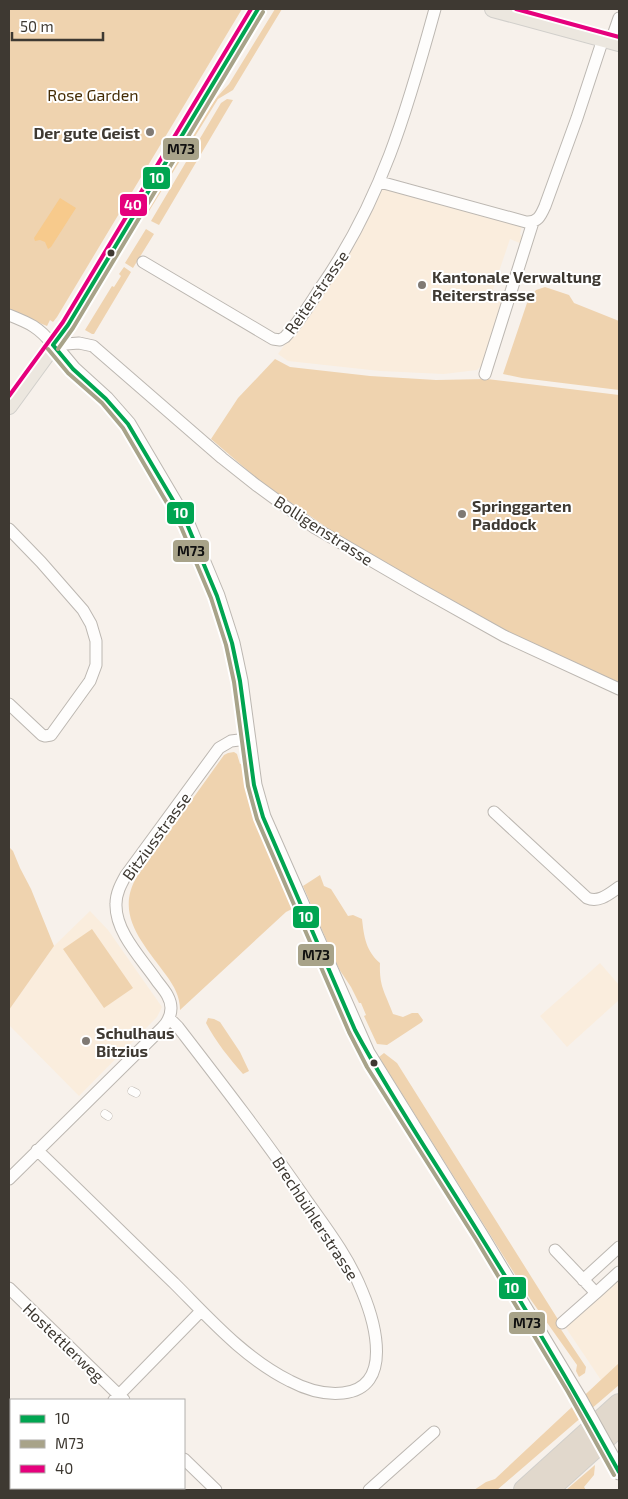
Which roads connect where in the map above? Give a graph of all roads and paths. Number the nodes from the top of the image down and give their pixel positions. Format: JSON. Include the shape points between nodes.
{"nodes":[{"id":1,"x":258,"y":9,"type":"edge"},
{"id":2,"x":435,"y":9,"type":"edge"},
{"id":3,"x":493,"y":9,"type":"edge"},
{"id":4,"x":619,"y":18,"type":"edge"},
{"id":5,"x":611,"y":41,"type":"edge"},
{"id":6,"x":380,"y":182,"type":"junction"},
{"id":7,"x":533,"y":222,"type":"junction"},
{"id":8,"x":144,"y":262,"type":"dead end"},
{"id":9,"x":9,"y":315,"type":"edge"},
{"id":10,"x":53,"y":345,"type":"junction"},
{"id":11,"x":485,"y":374,"type":"dead end"},
{"id":12,"x":9,"y":406,"type":"edge"},
{"id":13,"x":9,"y":529,"type":"edge"},
{"id":14,"x":619,"y":689,"type":"edge"},
{"id":15,"x":9,"y":704,"type":"edge"},
{"id":16,"x":247,"y":739,"type":"junction"},
{"id":17,"x":494,"y":812,"type":"dead end"},
{"id":18,"x":619,"y":887,"type":"edge"},
{"id":19,"x":169,"y":1018,"type":"junction"},
{"id":20,"x":37,"y":1150,"type":"junction"},
{"id":21,"x":9,"y":1179,"type":"edge"},
{"id":22,"x":619,"y":1247,"type":"edge"},
{"id":23,"x":555,"y":1250,"type":"dead end"},
{"id":24,"x":619,"y":1272,"type":"edge"},
{"id":25,"x":583,"y":1280,"type":"junction"},
{"id":26,"x":9,"y":1288,"type":"edge"},
{"id":27,"x":596,"y":1293,"type":"junction"},
{"id":28,"x":201,"y":1311,"type":"junction"},
{"id":29,"x":562,"y":1323,"type":"dead end"},
{"id":30,"x":119,"y":1399,"type":"edge"},
{"id":31,"x":619,"y":1404,"type":"edge"},
{"id":32,"x":619,"y":1426,"type":"edge"},
{"id":33,"x":434,"y":1432,"type":"dead end"},
{"id":34,"x":185,"y":1460,"type":"edge"},
{"id":35,"x":616,"y":1467,"type":"edge"},
{"id":36,"x":216,"y":1490,"type":"edge"},
{"id":37,"x":369,"y":1490,"type":"edge"},
{"id":38,"x":524,"y":1490,"type":"edge"},
{"id":39,"x":548,"y":1490,"type":"edge"}],
"edges":[{"from":1,"to":10,"type":"main road"},
{"from":2,"to":6,"type":"street","name":"Reiterstrasse","via":[[406,109]]},
{"from":3,"to":5,"type":"main road"},
{"from":4,"to":5,"type":"street"},
{"from":5,"to":7,"type":"street","via":[[577,118],[543,212]]},
{"from":6,"to":7,"type":"street"},
{"from":6,"to":8,"type":"street","name":"Reiterstrasse","via":[[337,264],[288,334],[280,340],[248,325]]},
{"from":7,"to":11,"type":"street"},
{"from":9,"to":10,"type":"street","via":[[32,324]]},
{"from":10,"to":12,"type":"main road"},
{"from":10,"to":14,"type":"street","name":"Bolligenstrasse","via":[[79,343],[93,346],[256,485],[327,535],[504,636]]},
{"from":10,"to":16,"type":"main road","via":[[125,419],[187,524],[217,596],[232,643]]},
{"from":13,"to":15,"type":"street","via":[[82,610],[96,641],[96,665],[90,681],[48,736],[42,735]]},
{"from":16,"to":19,"type":"street","name":"Bitziusstrasse","via":[[231,741],[219,748],[126,875],[117,896],[118,921],[168,996]]},
{"from":16,"to":35,"type":"main road","bridge":true,"via":[[263,817],[362,1045],[579,1399]]},
{"from":17,"to":18,"type":"street","via":[[587,898],[601,899]]},
{"from":19,"to":20,"type":"street"},
{"from":19,"to":28,"type":"street","name":"Brechbühlerstrasse","via":[[248,1118],[351,1268],[374,1328],[376,1352],[372,1374],[364,1386],[348,1393],[330,1394],[308,1389],[258,1362]]},
{"from":20,"to":21,"type":"street"},
{"from":20,"to":28,"type":"street","name":"Brechbühlerstrasse"},
{"from":22,"to":25,"type":"street"},
{"from":23,"to":25,"type":"street"},
{"from":24,"to":27,"type":"street"},
{"from":25,"to":27,"type":"street"},
{"from":26,"to":30,"type":"street","name":"Hostettlerweg"},
{"from":27,"to":29,"type":"street"},
{"from":28,"to":30,"type":"street"},
{"from":31,"to":38,"type":"highway"},
{"from":32,"to":39,"type":"highway"},
{"from":33,"to":37,"type":"street"},
{"from":34,"to":36,"type":"street"}]}
